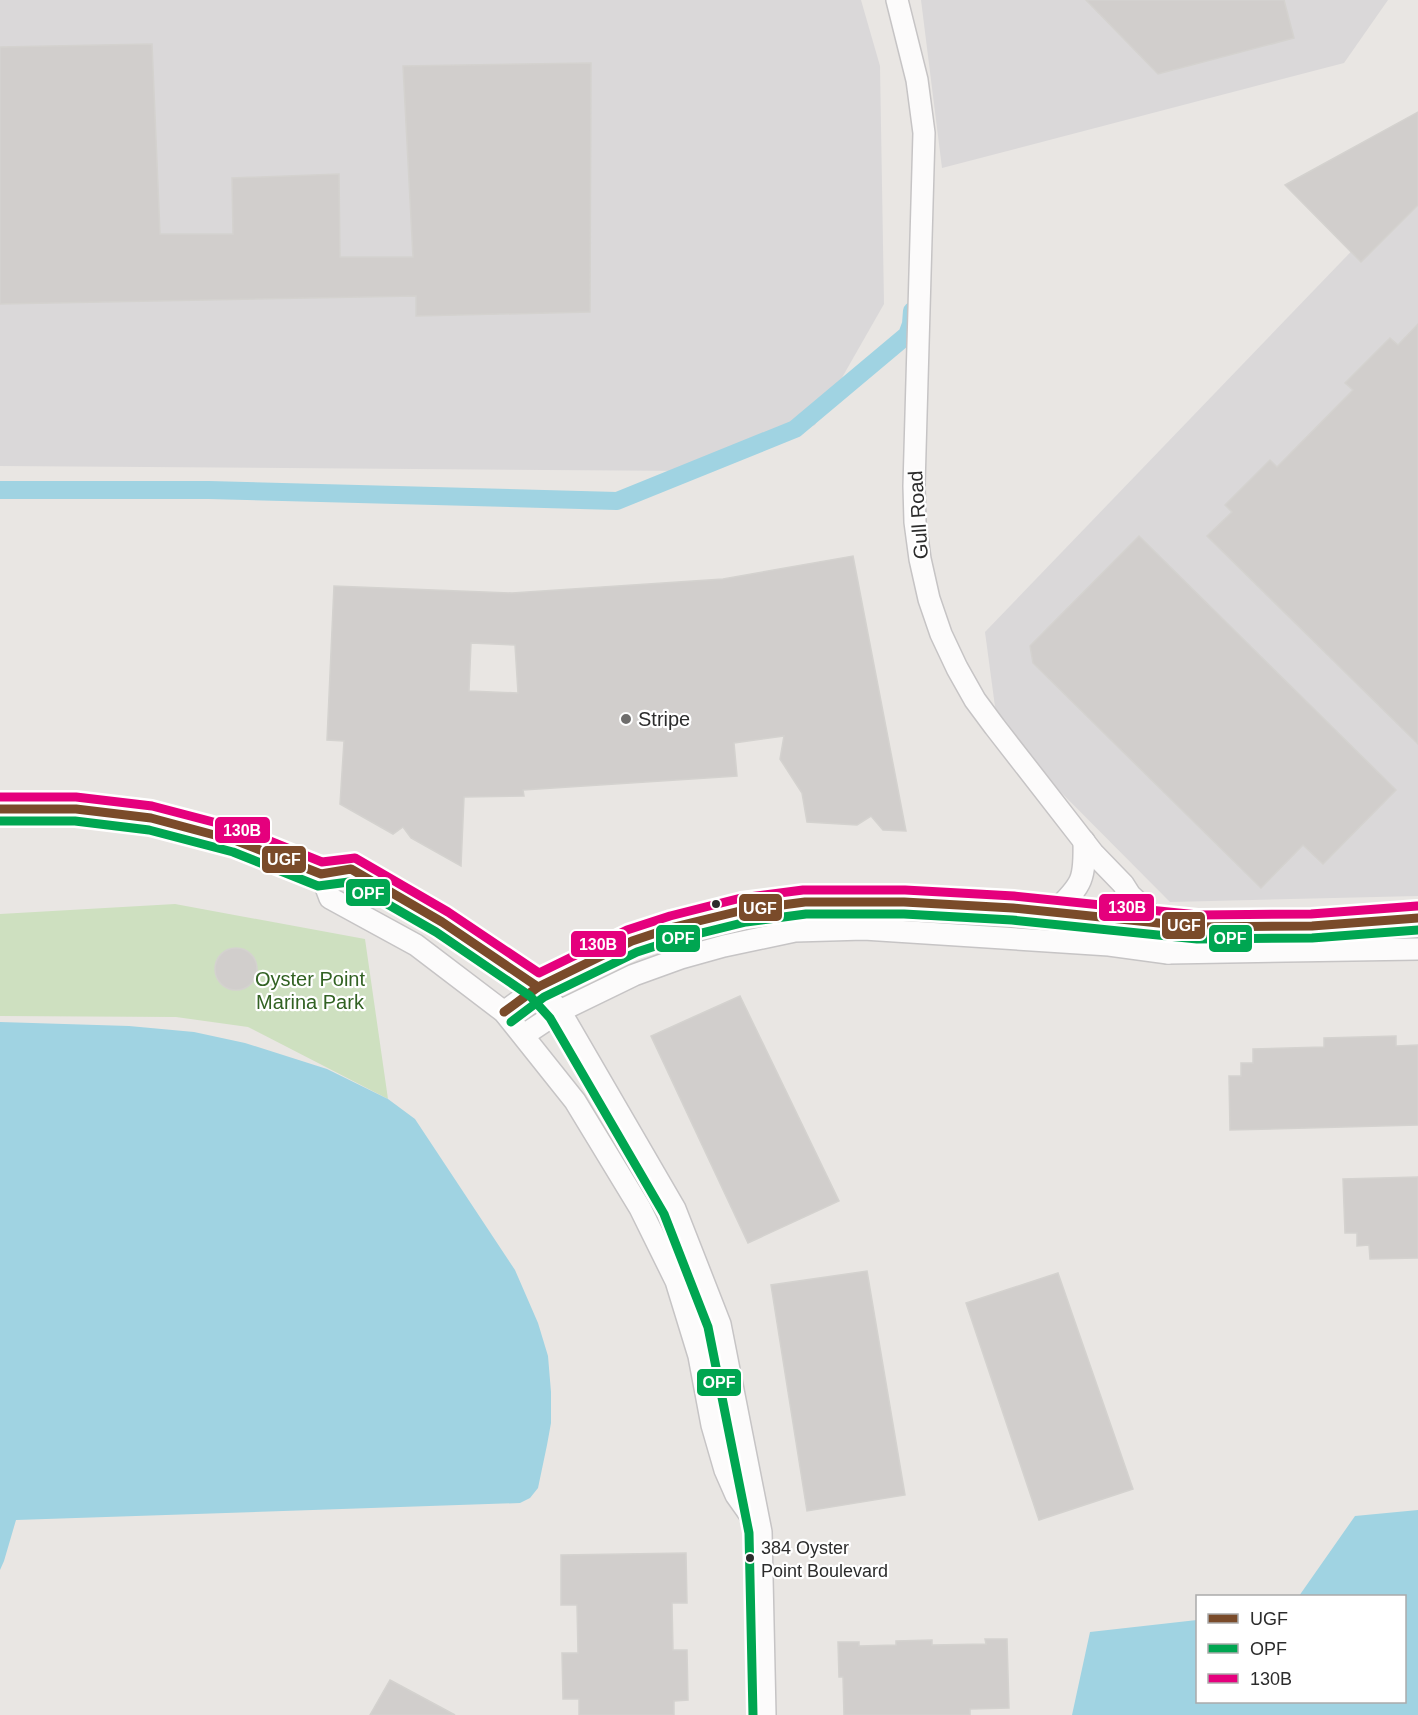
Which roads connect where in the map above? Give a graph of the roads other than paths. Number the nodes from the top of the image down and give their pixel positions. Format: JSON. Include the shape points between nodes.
{"nodes":[{"id":1,"x":897,"y":0,"type":"edge"},
{"id":2,"x":0,"y":809,"type":"edge"},
{"id":3,"x":1084,"y":841,"type":"junction"},
{"id":4,"x":321,"y":874,"type":"junction"},
{"id":5,"x":1055,"y":910,"type":"junction"},
{"id":6,"x":1418,"y":918,"type":"edge"},
{"id":7,"x":1160,"y":923,"type":"junction"},
{"id":8,"x":1418,"y":949,"type":"edge"},
{"id":9,"x":1167,"y":953,"type":"junction"},
{"id":10,"x":538,"y":987,"type":"junction"},
{"id":11,"x":560,"y":1011,"type":"junction"},
{"id":12,"x":504,"y":1012,"type":"junction"},
{"id":13,"x":524,"y":1035,"type":"junction"},
{"id":14,"x":704,"y":1282,"type":"junction"},
{"id":15,"x":679,"y":1292,"type":"junction"},
{"id":16,"x":761,"y":1532,"type":"junction"},
{"id":17,"x":765,"y":1715,"type":"edge"}],
"edges":[{"from":1,"to":3,"type":"street","name":"Gull Road","via":[[917,80],[924,133],[914,486],[920,559],[941,634],[975,700]]},
{"from":2,"to":4,"type":"street","via":[[75,809],[151,818],[237,841]]},
{"from":3,"to":5,"type":"street","via":[[1081,883]]},
{"from":3,"to":7,"type":"street","name":"Gull Road"},
{"from":4,"to":10,"type":"street","via":[[351,869],[442,922]]},
{"from":4,"to":12,"type":"street","via":[[330,898],[416,945]]},
{"from":5,"to":7,"type":"street"},
{"from":5,"to":10,"type":"street","via":[[838,901],[744,910],[632,941]]},
{"from":6,"to":7,"type":"street","via":[[1312,926],[1197,927]]},
{"from":7,"to":9,"type":"street"},
{"from":8,"to":9,"type":"street"},
{"from":9,"to":11,"type":"street","via":[[1109,945],[864,929],[795,931],[681,958],[634,975]]},
{"from":10,"to":11,"type":"street"},
{"from":10,"to":12,"type":"street"},
{"from":11,"to":13,"type":"street"},
{"from":11,"to":14,"type":"street","via":[[675,1209]]},
{"from":12,"to":13,"type":"street"},
{"from":13,"to":15,"type":"street","via":[[575,1101],[628,1189]]},
{"from":14,"to":15,"type":"street"},
{"from":14,"to":16,"type":"street","via":[[720,1324]]},
{"from":15,"to":16,"type":"street","via":[[699,1356],[725,1470],[736,1495]]},
{"from":16,"to":17,"type":"street"}]}
